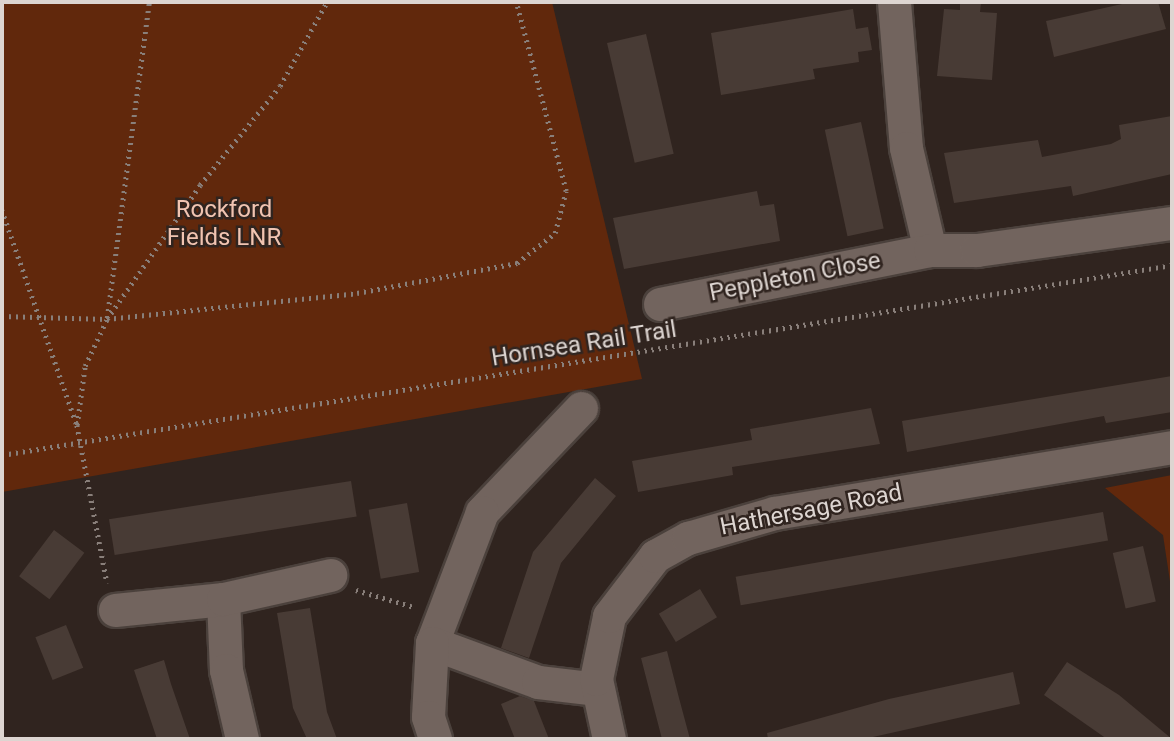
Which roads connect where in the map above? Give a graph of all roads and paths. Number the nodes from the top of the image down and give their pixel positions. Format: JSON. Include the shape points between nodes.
{"nodes":[{"id":1,"x":149,"y":2,"type":"edge"},
{"id":2,"x":327,"y":2,"type":"edge"},
{"id":3,"x":516,"y":2,"type":"edge"},
{"id":4,"x":894,"y":2,"type":"edge"},
{"id":5,"x":2,"y":210,"type":"edge"},
{"id":6,"x":1172,"y":223,"type":"edge"},
{"id":7,"x":930,"y":250,"type":"junction"},
{"id":8,"x":1172,"y":265,"type":"edge"},
{"id":9,"x":660,"y":304,"type":"dead end"},
{"id":10,"x":2,"y":316,"type":"edge"},
{"id":11,"x":107,"y":319,"type":"junction"},
{"id":12,"x":44,"y":320,"type":"junction"},
{"id":13,"x":581,"y":408,"type":"dead end"},
{"id":14,"x":77,"y":425,"type":"junction"},
{"id":15,"x":80,"y":445,"type":"junction"},
{"id":16,"x":1172,"y":447,"type":"edge"},
{"id":17,"x":2,"y":455,"type":"edge"},
{"id":18,"x":330,"y":575,"type":"joint"},
{"id":19,"x":223,"y":600,"type":"junction"},
{"id":20,"x":115,"y":610,"type":"joint"},
{"id":21,"x":437,"y":629,"type":"junction"},
{"id":22,"x":597,"y":689,"type":"junction"},
{"id":23,"x":242,"y":739,"type":"edge"},
{"id":24,"x":435,"y":739,"type":"edge"},
{"id":25,"x":609,"y":739,"type":"edge"}],
"edges":[{"from":1,"to":11,"type":"path"},
{"from":2,"to":11,"type":"path","via":[[281,86],[200,185]]},
{"from":3,"to":11,"type":"path","via":[[566,191],[555,233],[517,263],[357,293]]},
{"from":4,"to":7,"type":"street","via":[[906,148]]},
{"from":5,"to":12,"type":"path"},
{"from":6,"to":7,"type":"street","name":"Peppleton Close","via":[[977,250]]},
{"from":7,"to":9,"type":"street","name":"Peppleton Close"},
{"from":8,"to":15,"type":"path","name":"Hornsea Rail Trail"},
{"from":10,"to":12,"type":"path"},
{"from":11,"to":12,"type":"path"},
{"from":11,"to":14,"type":"path","via":[[85,366]]},
{"from":12,"to":14,"type":"path"},
{"from":13,"to":21,"type":"street","via":[[482,512]]},
{"from":14,"to":15,"type":"path"},
{"from":15,"to":17,"type":"path","name":"Hornsea Rail Trail"},
{"from":15,"to":20,"type":"path"},
{"from":16,"to":22,"type":"street","name":"Hathersage Road","via":[[774,513],[688,538],[654,556],[609,616]]},
{"from":18,"to":19,"type":"street"},
{"from":18,"to":21,"type":"path","via":[[339,585]]},
{"from":19,"to":20,"type":"street"},
{"from":19,"to":23,"type":"street","via":[[226,670]]},
{"from":21,"to":22,"type":"street","via":[[538,682]]},
{"from":21,"to":24,"type":"street","via":[[428,717]]},
{"from":22,"to":25,"type":"street","name":"Hathersage Road"}]}
